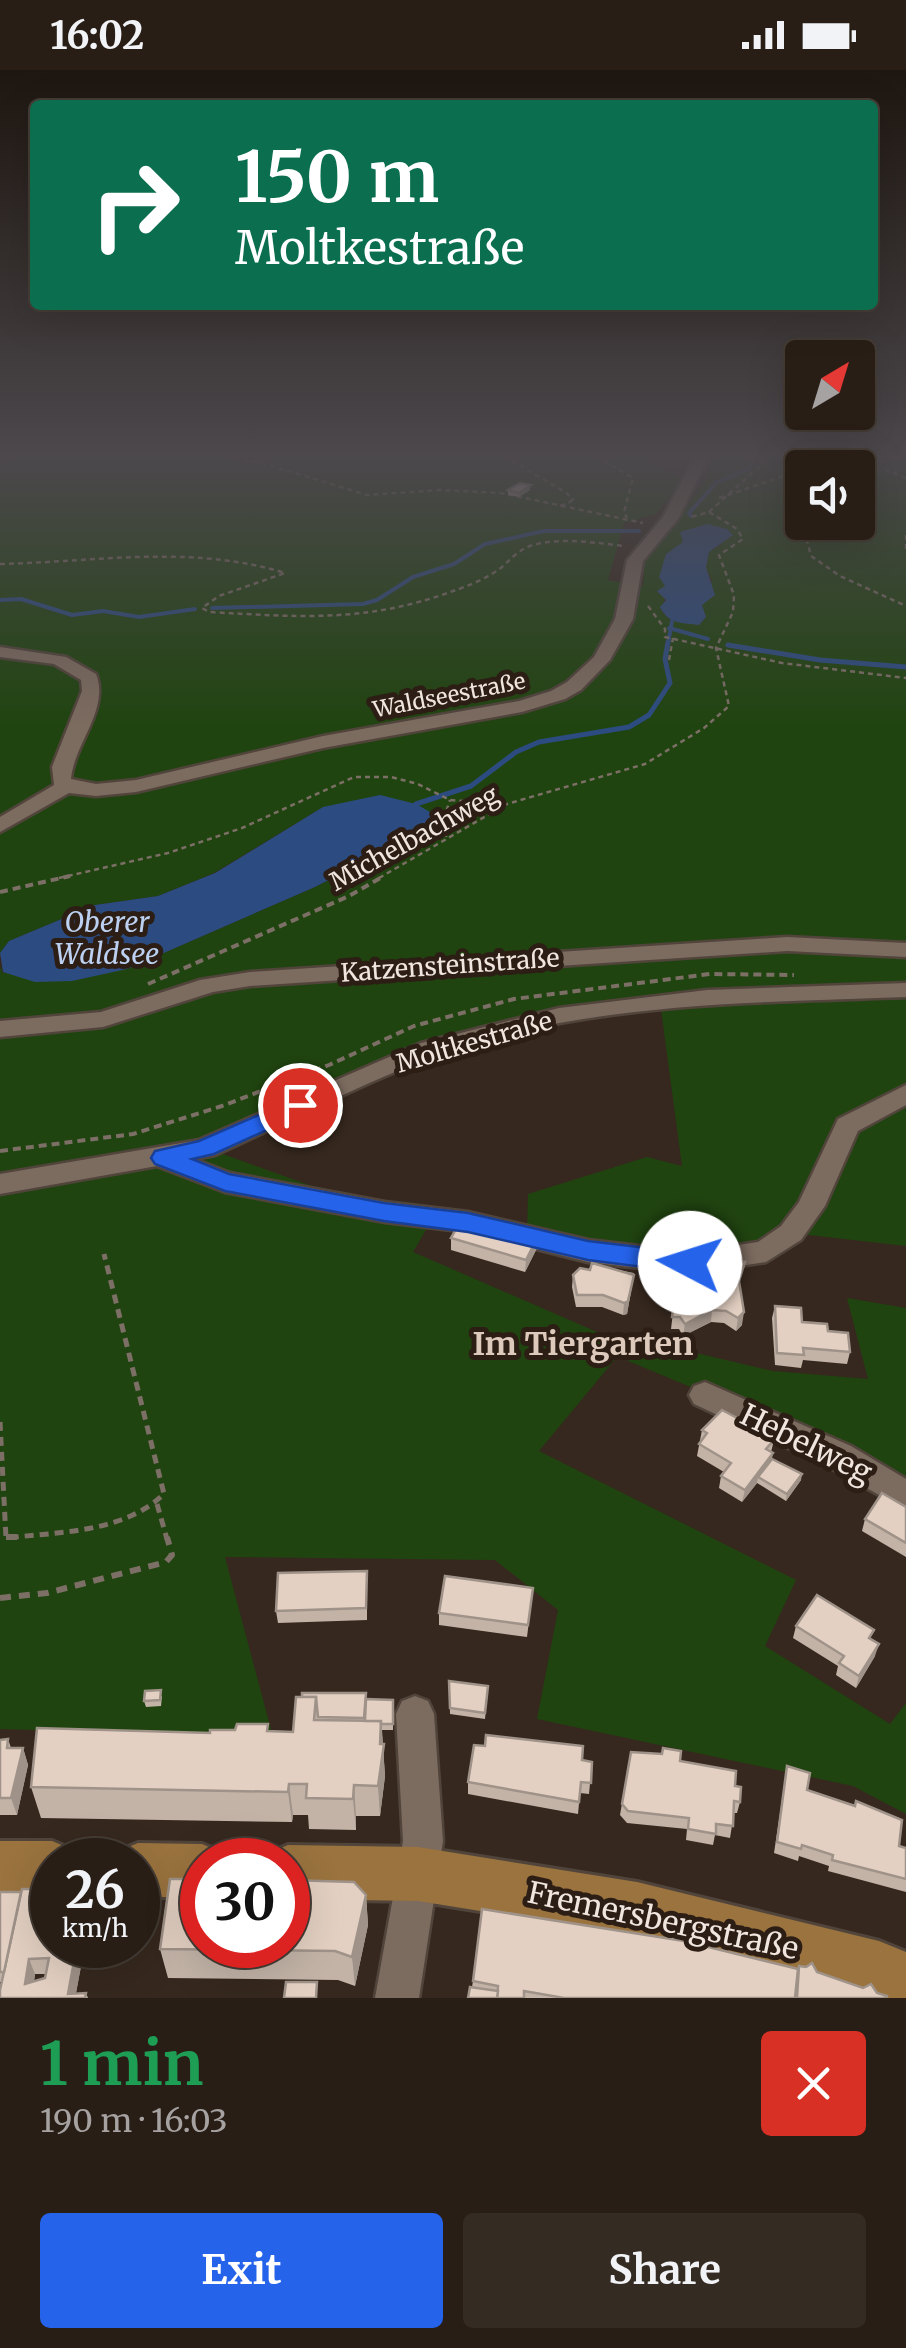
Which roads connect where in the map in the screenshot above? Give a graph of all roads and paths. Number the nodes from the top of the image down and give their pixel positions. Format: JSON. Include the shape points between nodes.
{"nodes":[{"id":1,"x":530,"y":546,"type":"edge"},
{"id":2,"x":621,"y":546,"type":"edge"},
{"id":3,"x":647,"y":546,"type":"edge"},
{"id":4,"x":732,"y":546,"type":"edge"},
{"id":5,"x":808,"y":546,"type":"edge"},
{"id":6,"x":644,"y":549,"type":"junction"},
{"id":7,"x":0,"y":564,"type":"edge"},
{"id":8,"x":642,"y":598,"type":"dead end"},
{"id":9,"x":906,"y":606,"type":"edge"},
{"id":10,"x":670,"y":638,"type":"junction"},
{"id":11,"x":716,"y":648,"type":"junction"},
{"id":12,"x":0,"y":652,"type":"edge"},
{"id":13,"x":669,"y":660,"type":"dead end"},
{"id":14,"x":906,"y":678,"type":"edge"},
{"id":15,"x":66,"y":786,"type":"junction"},
{"id":16,"x":440,"y":794,"type":"joint"},
{"id":17,"x":448,"y":799,"type":"junction"},
{"id":18,"x":507,"y":804,"type":"junction"},
{"id":19,"x":0,"y":826,"type":"edge"},
{"id":20,"x":446,"y":837,"type":"junction"},
{"id":21,"x":0,"y":892,"type":"edge"},
{"id":22,"x":906,"y":950,"type":"edge"},
{"id":23,"x":144,"y":986,"type":"dead end"},
{"id":24,"x":906,"y":990,"type":"edge"},
{"id":25,"x":0,"y":1029,"type":"edge"},
{"id":26,"x":906,"y":1094,"type":"edge"},
{"id":27,"x":164,"y":1158,"type":"junction"},
{"id":28,"x":0,"y":1184,"type":"edge"},
{"id":29,"x":104,"y":1254,"type":"dead end"},
{"id":30,"x":706,"y":1395,"type":"dead end"},
{"id":31,"x":0,"y":1422,"type":"edge"},
{"id":32,"x":906,"y":1496,"type":"edge"},
{"id":33,"x":157,"y":1504,"type":"junction"},
{"id":34,"x":3,"y":1538,"type":"edge"},
{"id":35,"x":0,"y":1598,"type":"edge"},
{"id":36,"x":415,"y":1714,"type":"dead end"},
{"id":37,"x":0,"y":1868,"type":"edge"},
{"id":38,"x":30,"y":1868,"type":"edge"},
{"id":39,"x":310,"y":1872,"type":"edge"},
{"id":40,"x":418,"y":1874,"type":"junction"},
{"id":41,"x":906,"y":1980,"type":"edge"},
{"id":42,"x":398,"y":1998,"type":"edge"}],
"edges":[{"from":1,"to":7,"type":"path","via":[[455,591],[383,611],[324,618],[202,608],[212,598],[267,586],[285,573],[256,561],[118,556]]},
{"from":2,"to":6,"type":"path"},
{"from":3,"to":6,"type":"street","name":"Waldseestraße"},
{"from":4,"to":11,"type":"path","via":[[718,555],[734,595]]},
{"from":5,"to":9,"type":"path","via":[[811,556],[840,576]]},
{"from":6,"to":15,"type":"street","name":"Waldseestraße","via":[[630,574],[624,620],[601,660],[558,695],[136,786]]},
{"from":8,"to":10,"type":"path"},
{"from":10,"to":11,"type":"path"},
{"from":10,"to":13,"type":"path"},
{"from":11,"to":14,"type":"path"},
{"from":11,"to":18,"type":"path","name":"Michelbachweg","via":[[729,706],[704,728],[644,764]]},
{"from":12,"to":15,"type":"street","via":[[62,662],[90,678],[91,695],[62,763]]},
{"from":15,"to":19,"type":"street"},
{"from":16,"to":17,"type":"path"},
{"from":16,"to":21,"type":"path","via":[[392,777],[354,778],[168,853]]},
{"from":17,"to":18,"type":"path"},
{"from":17,"to":20,"type":"path"},
{"from":18,"to":20,"type":"path","name":"Michelbachweg"},
{"from":20,"to":23,"type":"path","name":"Michelbachweg","via":[[348,896]]},
{"from":22,"to":25,"type":"street","name":"Katzensteinstraße","via":[[787,944],[250,979],[103,1019]]},
{"from":24,"to":27,"type":"street","name":"Moltkestraße","via":[[707,997],[559,1016],[430,1050],[205,1148]]},
{"from":26,"to":27,"type":"street","via":[[847,1125],[791,1233],[766,1251],[690,1263],[588,1251],[468,1222],[225,1182]]},
{"from":27,"to":28,"type":"street","name":"Moltkestraße"},
{"from":29,"to":33,"type":"path","via":[[164,1494]]},
{"from":30,"to":32,"type":"street","name":"Hebelweg","via":[[838,1456]]},
{"from":31,"to":34,"type":"path"},
{"from":33,"to":34,"type":"path","via":[[122,1521]]},
{"from":33,"to":35,"type":"path","via":[[172,1555],[166,1562],[47,1593]]},
{"from":36,"to":40,"type":"street","via":[[423,1841]]},
{"from":37,"to":38,"type":"main road"},
{"from":39,"to":40,"type":"main road","name":"Fremersbergstraße"},
{"from":40,"to":41,"type":"main road","name":"Fremersbergstraße","via":[[637,1909]]},
{"from":40,"to":42,"type":"street"}]}
